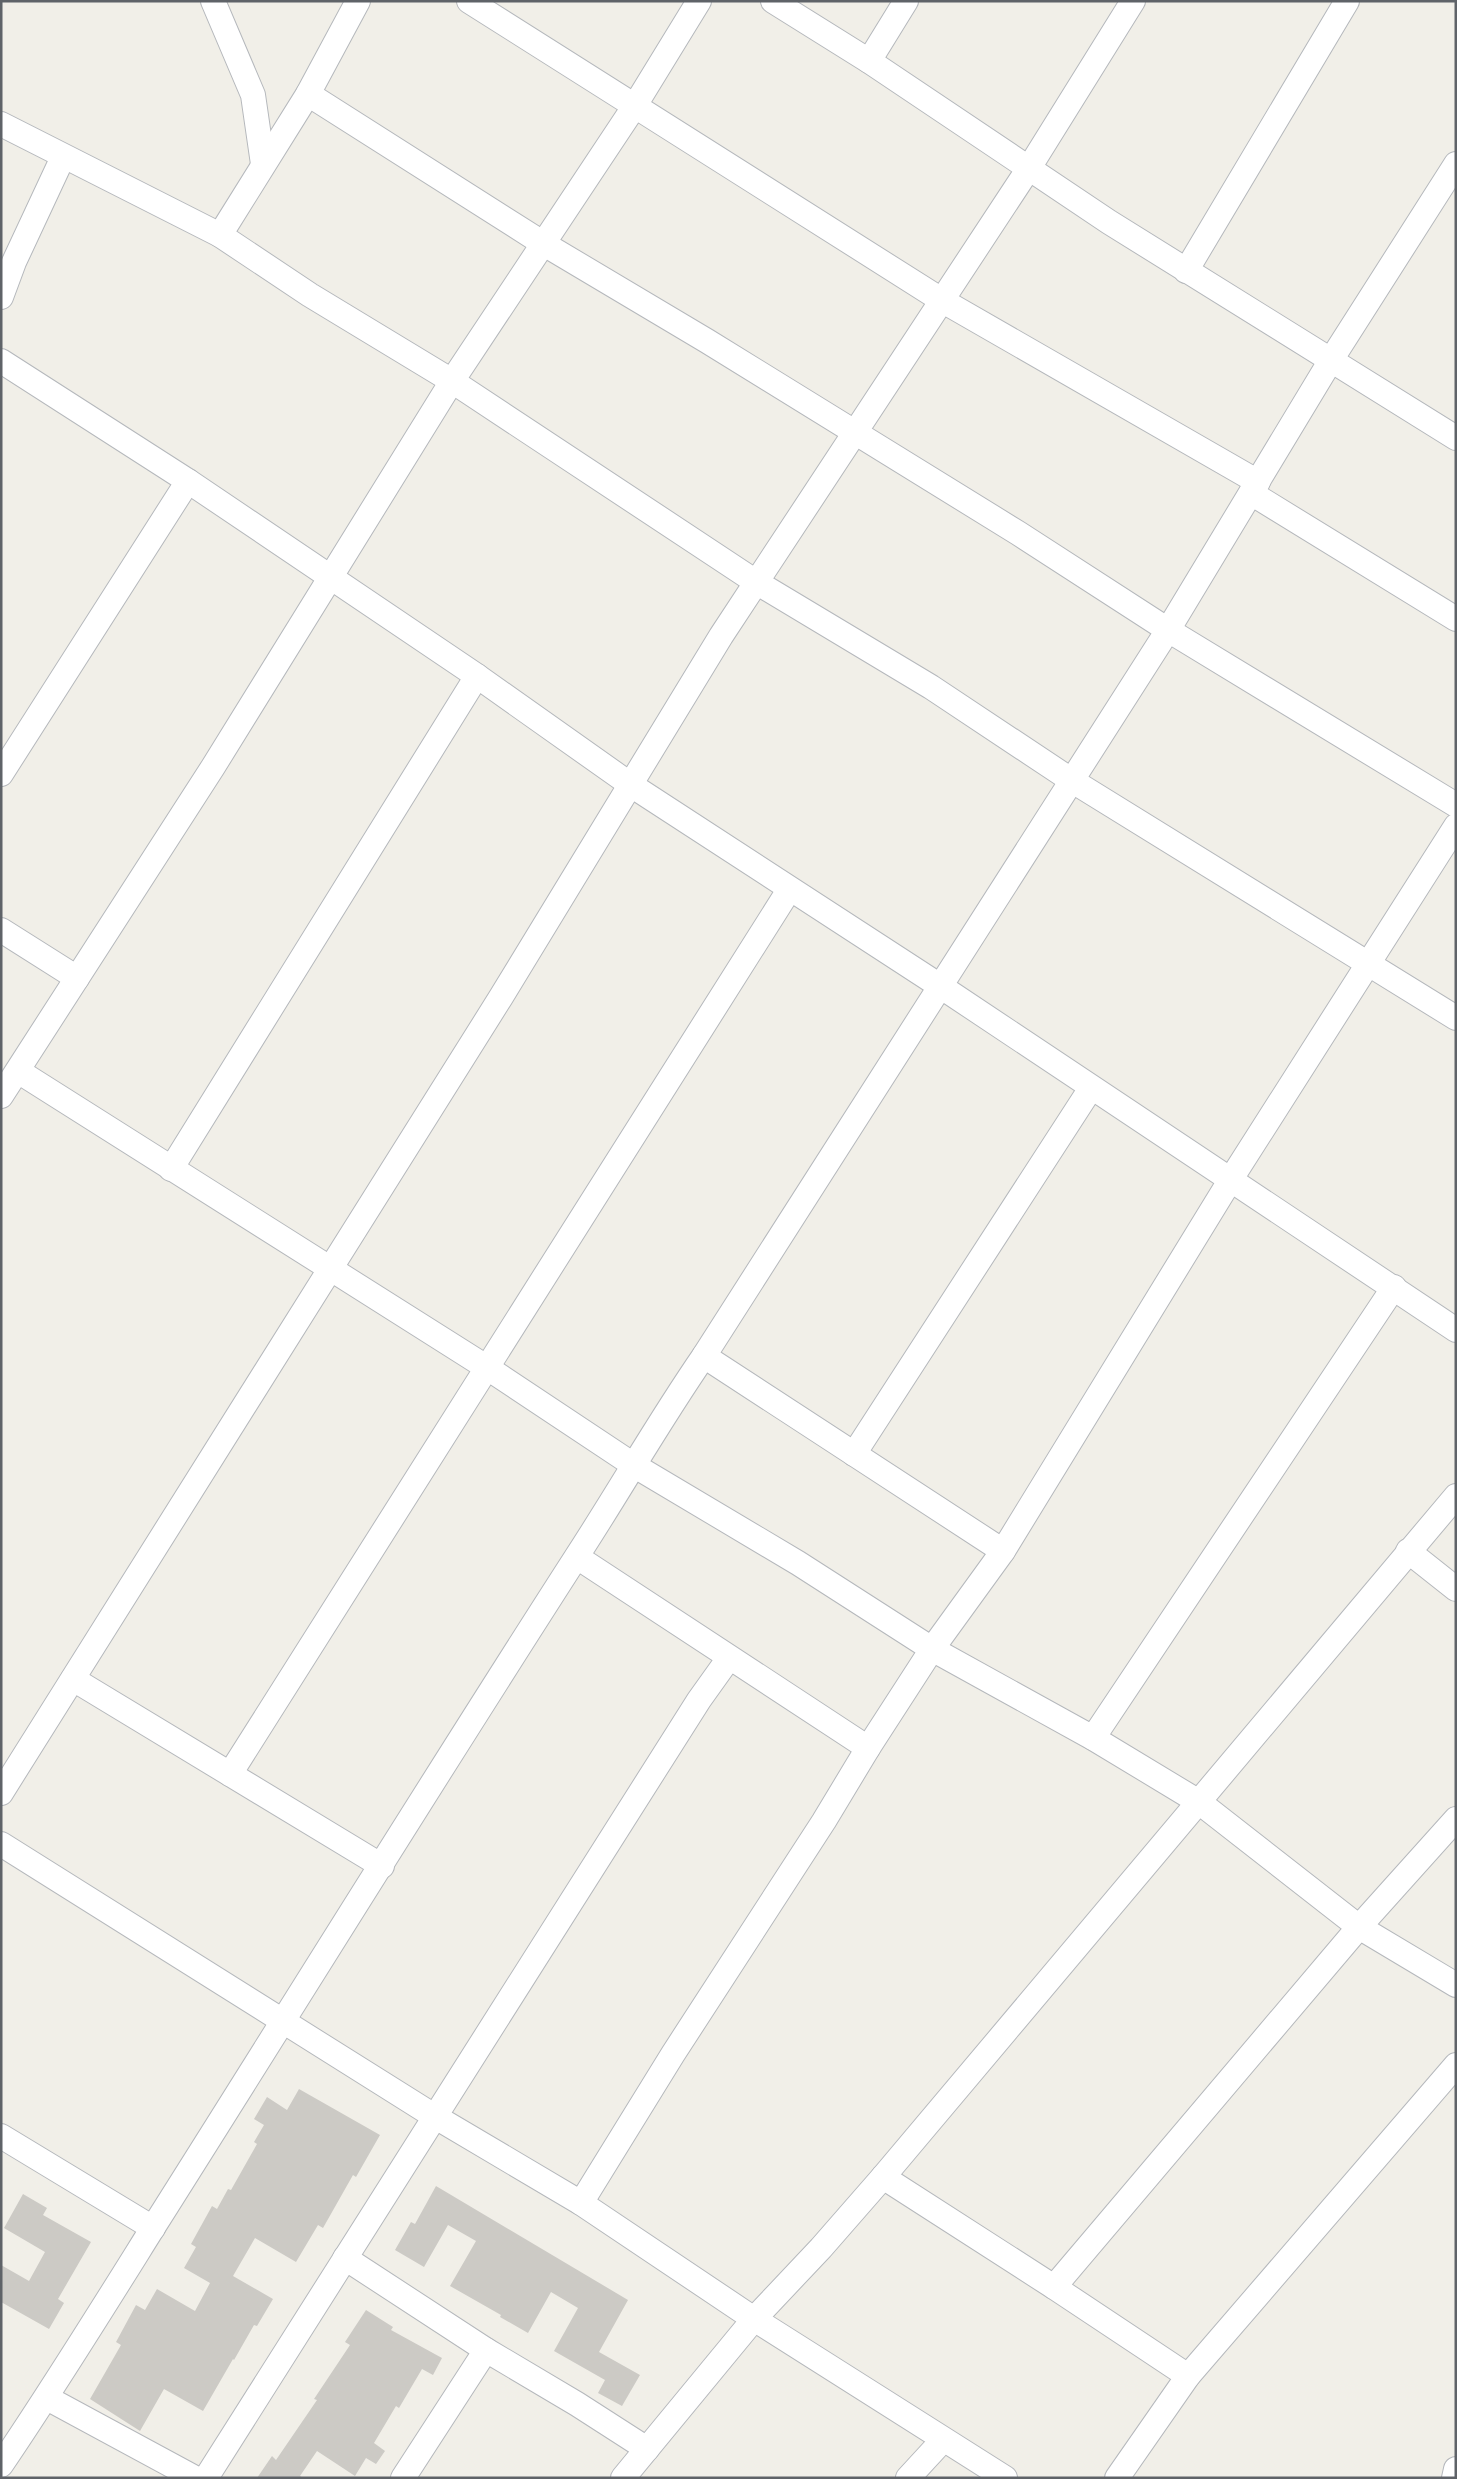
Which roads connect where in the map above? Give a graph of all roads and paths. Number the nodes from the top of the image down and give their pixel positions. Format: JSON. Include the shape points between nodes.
{"nodes":[{"id":1,"x":213,"y":1,"type":"edge"},
{"id":2,"x":358,"y":1,"type":"edge"},
{"id":3,"x":469,"y":1,"type":"edge"},
{"id":4,"x":699,"y":1,"type":"edge"},
{"id":5,"x":772,"y":1,"type":"edge"},
{"id":6,"x":906,"y":1,"type":"edge"},
{"id":7,"x":1133,"y":1,"type":"edge"},
{"id":8,"x":1347,"y":1,"type":"edge"},
{"id":9,"x":869,"y":61,"type":"junction"},
{"id":10,"x":308,"y":94,"type":"junction"},
{"id":11,"x":634,"y":107,"type":"junction"},
{"id":12,"x":1,"y":124,"type":"edge"},
{"id":13,"x":63,"y":157,"type":"junction"},
{"id":14,"x":263,"y":164,"type":"junction"},
{"id":15,"x":1456,"y":164,"type":"edge"},
{"id":16,"x":1030,"y":168,"type":"junction"},
{"id":17,"x":220,"y":235,"type":"junction"},
{"id":18,"x":544,"y":244,"type":"junction"},
{"id":19,"x":1186,"y":271,"type":"junction"},
{"id":20,"x":1,"y":297,"type":"edge"},
{"id":21,"x":943,"y":301,"type":"junction"},
{"id":22,"x":1330,"y":360,"type":"junction"},
{"id":23,"x":1,"y":362,"type":"edge"},
{"id":24,"x":452,"y":382,"type":"junction"},
{"id":25,"x":855,"y":432,"type":"junction"},
{"id":26,"x":1456,"y":438,"type":"edge"},
{"id":27,"x":188,"y":481,"type":"junction"},
{"id":28,"x":1255,"y":488,"type":"junction"},
{"id":29,"x":331,"y":577,"type":"junction"},
{"id":30,"x":756,"y":582,"type":"junction"},
{"id":31,"x":1456,"y":619,"type":"edge"},
{"id":32,"x":1168,"y":630,"type":"junction"},
{"id":33,"x":477,"y":676,"type":"junction"},
{"id":34,"x":1,"y":774,"type":"edge"},
{"id":35,"x":1071,"y":780,"type":"junction"},
{"id":36,"x":632,"y":784,"type":"junction"},
{"id":37,"x":1456,"y":805,"type":"edge"},
{"id":38,"x":1456,"y":826,"type":"edge"},
{"id":39,"x":789,"y":890,"type":"junction"},
{"id":40,"x":1,"y":930,"type":"edge"},
{"id":41,"x":1368,"y":963,"type":"junction"},
{"id":42,"x":78,"y":978,"type":"junction"},
{"id":43,"x":940,"y":986,"type":"junction"},
{"id":44,"x":1456,"y":1018,"type":"edge"},
{"id":45,"x":18,"y":1071,"type":"junction"},
{"id":46,"x":1090,"y":1088,"type":"junction"},
{"id":47,"x":1,"y":1096,"type":"edge"},
{"id":48,"x":171,"y":1169,"type":"junction"},
{"id":49,"x":1231,"y":1179,"type":"junction"},
{"id":50,"x":331,"y":1268,"type":"junction"},
{"id":51,"x":1394,"y":1287,"type":"junction"},
{"id":52,"x":1456,"y":1330,"type":"edge"},
{"id":53,"x":704,"y":1356,"type":"junction"},
{"id":54,"x":486,"y":1367,"type":"junction"},
{"id":55,"x":854,"y":1454,"type":"junction"},
{"id":56,"x":635,"y":1466,"type":"junction"},
{"id":57,"x":1456,"y":1496,"type":"edge"},
{"id":58,"x":1003,"y":1551,"type":"junction"},
{"id":59,"x":1408,"y":1551,"type":"junction"},
{"id":60,"x":577,"y":1557,"type":"junction"},
{"id":61,"x":1456,"y":1589,"type":"edge"},
{"id":62,"x":932,"y":1649,"type":"junction"},
{"id":63,"x":729,"y":1658,"type":"junction"},
{"id":64,"x":73,"y":1679,"type":"junction"},
{"id":65,"x":1093,"y":1738,"type":"junction"},
{"id":66,"x":868,"y":1748,"type":"junction"},
{"id":67,"x":230,"y":1774,"type":"junction"},
{"id":68,"x":1,"y":1793,"type":"edge"},
{"id":69,"x":1199,"y":1802,"type":"junction"},
{"id":70,"x":1456,"y":1819,"type":"edge"},
{"id":71,"x":1,"y":1844,"type":"edge"},
{"id":72,"x":382,"y":1866,"type":"junction"},
{"id":73,"x":1359,"y":1927,"type":"junction"},
{"id":74,"x":1456,"y":1985,"type":"edge"},
{"id":75,"x":283,"y":2022,"type":"junction"},
{"id":76,"x":1456,"y":2065,"type":"edge"},
{"id":77,"x":434,"y":2116,"type":"junction"},
{"id":78,"x":2,"y":2139,"type":"edge"},
{"id":79,"x":883,"y":2177,"type":"junction"},
{"id":80,"x":581,"y":2203,"type":"junction"},
{"id":81,"x":153,"y":2228,"type":"junction"},
{"id":82,"x":345,"y":2258,"type":"junction"},
{"id":83,"x":1054,"y":2287,"type":"junction"},
{"id":84,"x":754,"y":2319,"type":"junction"},
{"id":85,"x":486,"y":2350,"type":"junction"},
{"id":86,"x":1188,"y":2376,"type":"junction"},
{"id":87,"x":47,"y":2398,"type":"junction"},
{"id":88,"x":943,"y":2440,"type":"junction"},
{"id":89,"x":647,"y":2449,"type":"junction"},
{"id":90,"x":1,"y":2465,"type":"edge"},
{"id":91,"x":1456,"y":2469,"type":"edge"},
{"id":92,"x":195,"y":2478,"type":"edge"},
{"id":93,"x":206,"y":2478,"type":"edge"},
{"id":94,"x":403,"y":2478,"type":"edge"},
{"id":95,"x":623,"y":2478,"type":"edge"},
{"id":96,"x":908,"y":2478,"type":"edge"},
{"id":97,"x":1005,"y":2478,"type":"edge"},
{"id":98,"x":1117,"y":2478,"type":"edge"},
{"id":99,"x":1454,"y":2478,"type":"edge"}],
"edges":[{"from":1,"to":14,"type":"street","via":[[253,96]]},
{"from":2,"to":10,"type":"street"},
{"from":3,"to":11,"type":"street"},
{"from":4,"to":11,"type":"street"},
{"from":5,"to":9,"type":"street"},
{"from":6,"to":9,"type":"street"},
{"from":7,"to":16,"type":"street"},
{"from":8,"to":19,"type":"street"},
{"from":9,"to":16,"type":"street"},
{"from":10,"to":14,"type":"street"},
{"from":10,"to":18,"type":"street"},
{"from":11,"to":18,"type":"street"},
{"from":11,"to":21,"type":"street"},
{"from":12,"to":13,"type":"street"},
{"from":13,"to":17,"type":"street"},
{"from":13,"to":20,"type":"street"},
{"from":14,"to":17,"type":"street"},
{"from":15,"to":22,"type":"street"},
{"from":16,"to":19,"type":"street"},
{"from":16,"to":21,"type":"street"},
{"from":17,"to":24,"type":"street"},
{"from":18,"to":24,"type":"street"},
{"from":18,"to":25,"type":"street"},
{"from":19,"to":22,"type":"street"},
{"from":21,"to":25,"type":"street"},
{"from":21,"to":28,"type":"street"},
{"from":22,"to":26,"type":"street"},
{"from":22,"to":28,"type":"street"},
{"from":23,"to":27,"type":"street"},
{"from":24,"to":29,"type":"street"},
{"from":24,"to":30,"type":"street"},
{"from":25,"to":30,"type":"street"},
{"from":25,"to":32,"type":"street"},
{"from":27,"to":29,"type":"street"},
{"from":27,"to":34,"type":"street"},
{"from":28,"to":31,"type":"street"},
{"from":28,"to":32,"type":"street"},
{"from":29,"to":33,"type":"street"},
{"from":29,"to":42,"type":"street"},
{"from":30,"to":35,"type":"street","via":[[931,687]]},
{"from":30,"to":36,"type":"street"},
{"from":32,"to":35,"type":"street"},
{"from":32,"to":37,"type":"street"},
{"from":33,"to":36,"type":"street"},
{"from":33,"to":48,"type":"street"},
{"from":35,"to":41,"type":"street"},
{"from":35,"to":43,"type":"street"},
{"from":36,"to":39,"type":"street"},
{"from":36,"to":50,"type":"street"},
{"from":38,"to":41,"type":"street"},
{"from":39,"to":43,"type":"street"},
{"from":39,"to":54,"type":"street"},
{"from":40,"to":42,"type":"street"},
{"from":41,"to":44,"type":"street"},
{"from":41,"to":49,"type":"street"},
{"from":42,"to":45,"type":"street"},
{"from":43,"to":46,"type":"street"},
{"from":43,"to":53,"type":"street"},
{"from":45,"to":47,"type":"street"},
{"from":45,"to":48,"type":"street"},
{"from":46,"to":49,"type":"street"},
{"from":46,"to":55,"type":"street"},
{"from":48,"to":50,"type":"street"},
{"from":49,"to":51,"type":"street"},
{"from":49,"to":58,"type":"street"},
{"from":50,"to":54,"type":"street"},
{"from":50,"to":64,"type":"street"},
{"from":51,"to":52,"type":"street"},
{"from":51,"to":65,"type":"street"},
{"from":53,"to":55,"type":"street"},
{"from":53,"to":56,"type":"street","via":[[669,1407]]},
{"from":54,"to":56,"type":"street"},
{"from":54,"to":67,"type":"street"},
{"from":55,"to":58,"type":"street"},
{"from":56,"to":60,"type":"street"},
{"from":56,"to":62,"type":"street","via":[[798,1563]]},
{"from":57,"to":59,"type":"street"},
{"from":58,"to":62,"type":"street"},
{"from":59,"to":61,"type":"street"},
{"from":59,"to":69,"type":"street"},
{"from":60,"to":63,"type":"street"},
{"from":60,"to":72,"type":"street"},
{"from":62,"to":65,"type":"street"},
{"from":62,"to":66,"type":"street"},
{"from":63,"to":66,"type":"street"},
{"from":63,"to":77,"type":"street","via":[[686,1720]]},
{"from":64,"to":67,"type":"street"},
{"from":64,"to":68,"type":"street"},
{"from":65,"to":69,"type":"street"},
{"from":66,"to":80,"type":"street"},
{"from":67,"to":72,"type":"street"},
{"from":69,"to":73,"type":"street"},
{"from":69,"to":79,"type":"street"},
{"from":70,"to":73,"type":"street"},
{"from":71,"to":75,"type":"street"},
{"from":72,"to":75,"type":"street"},
{"from":73,"to":74,"type":"street"},
{"from":73,"to":83,"type":"street"},
{"from":75,"to":77,"type":"street"},
{"from":75,"to":81,"type":"street"},
{"from":76,"to":86,"type":"street"},
{"from":77,"to":80,"type":"street"},
{"from":77,"to":82,"type":"street"},
{"from":78,"to":81,"type":"street"},
{"from":79,"to":83,"type":"street"},
{"from":79,"to":84,"type":"street"},
{"from":80,"to":84,"type":"street"},
{"from":81,"to":87,"type":"street"},
{"from":82,"to":85,"type":"street"},
{"from":82,"to":93,"type":"street"},
{"from":83,"to":86,"type":"street"},
{"from":84,"to":88,"type":"street"},
{"from":84,"to":89,"type":"street"},
{"from":85,"to":89,"type":"street"},
{"from":85,"to":94,"type":"street"},
{"from":86,"to":98,"type":"street"},
{"from":87,"to":90,"type":"street"},
{"from":87,"to":92,"type":"street"},
{"from":88,"to":96,"type":"street"},
{"from":88,"to":97,"type":"street"},
{"from":89,"to":95,"type":"street"},
{"from":91,"to":99,"type":"street"}]}
